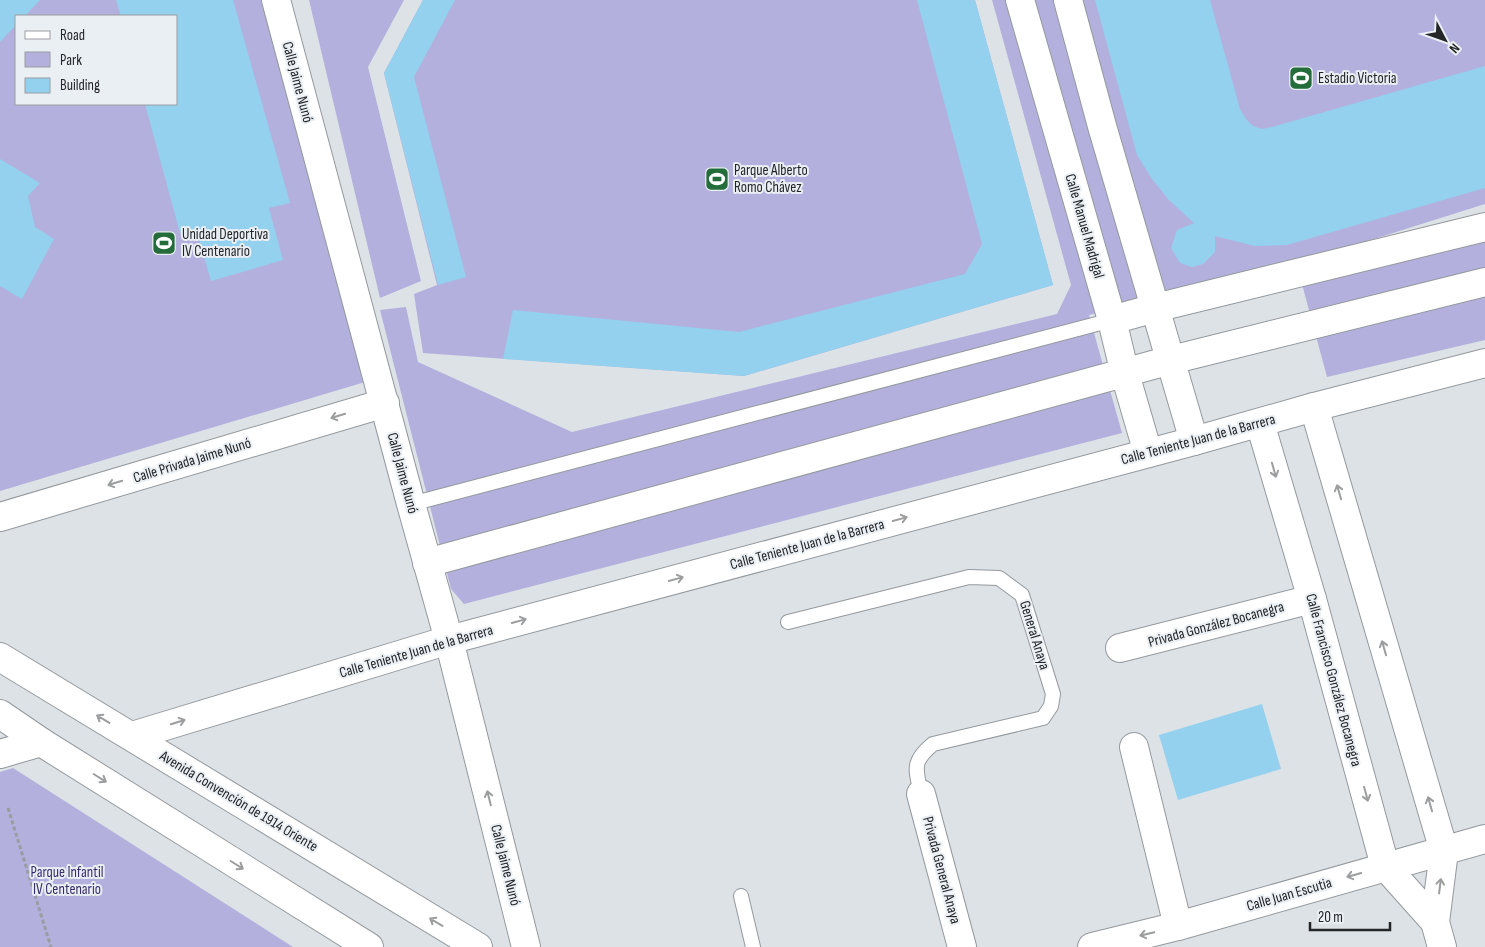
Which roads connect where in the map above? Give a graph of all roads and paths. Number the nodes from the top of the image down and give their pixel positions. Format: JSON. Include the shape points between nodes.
{"nodes":[{"id":1,"x":276,"y":0,"type":"edge"},
{"id":2,"x":1020,"y":0,"type":"edge"},
{"id":3,"x":1068,"y":0,"type":"edge"},
{"id":4,"x":1485,"y":227,"type":"edge"},
{"id":5,"x":1485,"y":282,"type":"edge"},
{"id":6,"x":1155,"y":308,"type":"junction"},
{"id":7,"x":1112,"y":320,"type":"junction"},
{"id":8,"x":1171,"y":360,"type":"junction"},
{"id":9,"x":1485,"y":364,"type":"edge"},
{"id":10,"x":1125,"y":374,"type":"junction"},
{"id":11,"x":385,"y":402,"type":"junction"},
{"id":12,"x":1314,"y":407,"type":"junction"},
{"id":13,"x":1260,"y":423,"type":"junction"},
{"id":14,"x":1194,"y":441,"type":"junction"},
{"id":15,"x":1148,"y":453,"type":"junction"},
{"id":16,"x":411,"y":504,"type":"junction"},
{"id":17,"x":0,"y":517,"type":"edge"},
{"id":18,"x":427,"y":563,"type":"junction"},
{"id":19,"x":1312,"y":599,"type":"junction"},
{"id":20,"x":788,"y":622,"type":"dead end"},
{"id":21,"x":449,"y":640,"type":"junction"},
{"id":22,"x":1120,"y":648,"type":"dead end"},
{"id":23,"x":0,"y":656,"type":"edge"},
{"id":24,"x":0,"y":714,"type":"edge"},
{"id":25,"x":132,"y":736,"type":"junction"},
{"id":26,"x":41,"y":742,"type":"junction"},
{"id":27,"x":1134,"y":747,"type":"dead end"},
{"id":28,"x":0,"y":754,"type":"edge"},
{"id":29,"x":921,"y":794,"type":"joint"},
{"id":30,"x":8,"y":808,"type":"dead end"},
{"id":31,"x":1485,"y":839,"type":"edge"},
{"id":32,"x":1444,"y":851,"type":"junction"},
{"id":33,"x":1385,"y":866,"type":"junction"},
{"id":34,"x":741,"y":896,"type":"dead end"},
{"id":35,"x":1178,"y":926,"type":"junction"},
{"id":36,"x":1439,"y":934,"type":"edge"},
{"id":37,"x":50,"y":947,"type":"edge"},
{"id":38,"x":368,"y":947,"type":"edge"},
{"id":39,"x":478,"y":947,"type":"edge"},
{"id":40,"x":526,"y":947,"type":"edge"},
{"id":41,"x":753,"y":947,"type":"edge"},
{"id":42,"x":962,"y":947,"type":"edge"},
{"id":43,"x":1092,"y":947,"type":"edge"}],
"edges":[{"from":1,"to":11,"type":"street","name":"Calle Jaime Nunó"},
{"from":2,"to":7,"type":"street","name":"Calle Manuel Madrigal"},
{"from":3,"to":6,"type":"street"},
{"from":4,"to":6,"type":"street"},
{"from":5,"to":8,"type":"street"},
{"from":6,"to":7,"type":"street"},
{"from":6,"to":8,"type":"street"},
{"from":7,"to":10,"type":"street","name":"Calle Manuel Madrigal"},
{"from":7,"to":16,"type":"lane"},
{"from":8,"to":10,"type":"street"},
{"from":8,"to":14,"type":"street"},
{"from":9,"to":12,"type":"street","name":"Calle Teniente Juan de la Barrera"},
{"from":10,"to":15,"type":"street","name":"Calle Manuel Madrigal"},
{"from":10,"to":18,"type":"street"},
{"from":11,"to":16,"type":"street","name":"Calle Jaime Nunó"},
{"from":11,"to":17,"type":"street","name":"Calle Privada Jaime Nunó","one_way":true},
{"from":12,"to":13,"type":"street","name":"Calle Teniente Juan de la Barrera"},
{"from":32,"to":12,"type":"street","name":"Calle Francisco González Bocanegra","one_way":true},
{"from":13,"to":14,"type":"street","name":"Calle Teniente Juan de la Barrera"},
{"from":13,"to":19,"type":"street","name":"Calle Francisco González Bocanegra","one_way":true},
{"from":14,"to":15,"type":"street","name":"Calle Teniente Juan de la Barrera"},
{"from":21,"to":15,"type":"street","name":"Calle Teniente Juan de la Barrera","one_way":true},
{"from":16,"to":18,"type":"street","name":"Calle Jaime Nunó"},
{"from":18,"to":21,"type":"street","name":"Calle Jaime Nunó"},
{"from":19,"to":22,"type":"street","name":"Privada González Bocanegra"},
{"from":19,"to":33,"type":"street","name":"Calle Francisco González Bocanegra","one_way":true},
{"from":20,"to":29,"type":"lane","name":"General Anaya","via":[[969,578],[999,578],[1022,594],[1053,694],[1050,706],[1043,718],[933,744],[922,753],[916,765]]},
{"from":25,"to":21,"type":"street","name":"Calle Teniente Juan de la Barrera","one_way":true},
{"from":40,"to":21,"type":"street","name":"Calle Jaime Nunó","one_way":true},
{"from":25,"to":23,"type":"street","name":"Avenida Convención de 1914 Oriente","one_way":true},
{"from":24,"to":26,"type":"street"},
{"from":39,"to":25,"type":"street","name":"Avenida Convención de 1914 Oriente","one_way":true},
{"from":26,"to":28,"type":"street"},
{"from":26,"to":38,"type":"street","one_way":true},
{"from":27,"to":35,"type":"street"},
{"from":29,"to":42,"type":"street","name":"Privada General Anaya"},
{"from":30,"to":37,"type":"path"},
{"from":31,"to":32,"type":"street","name":"Calle Juan Escutia"},
{"from":32,"to":33,"type":"street","name":"Calle Juan Escutia"},
{"from":36,"to":32,"type":"street","name":"Calle Francisco González Bocanegra","one_way":true},
{"from":33,"to":35,"type":"street","name":"Calle Juan Escutia","one_way":true},
{"from":33,"to":36,"type":"street","name":"Calle Francisco González Bocanegra"},
{"from":34,"to":41,"type":"lane"},
{"from":35,"to":43,"type":"street","name":"Calle Juan Escutia","one_way":true}]}
